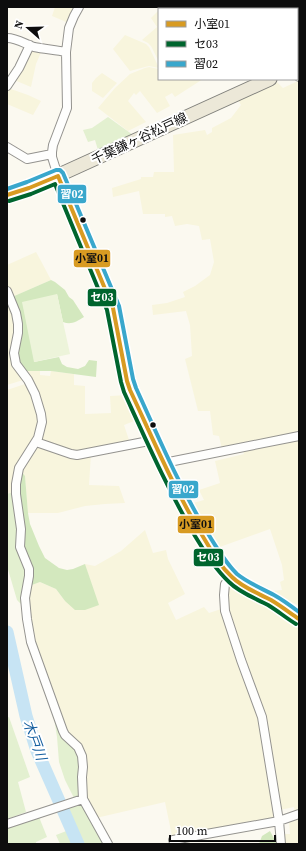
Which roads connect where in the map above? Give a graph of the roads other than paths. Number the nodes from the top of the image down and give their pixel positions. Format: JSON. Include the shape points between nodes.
{"nodes":[{"id":1,"x":79,"y":7,"type":"edge"},
{"id":2,"x":7,"y":38,"type":"edge"},
{"id":3,"x":30,"y":45,"type":"junction"},
{"id":4,"x":66,"y":52,"type":"junction"},
{"id":5,"x":268,"y":80,"type":"edge"},
{"id":6,"x":7,"y":86,"type":"edge"},
{"id":7,"x":7,"y":147,"type":"edge"},
{"id":8,"x":52,"y":154,"type":"junction"},
{"id":9,"x":58,"y":176,"type":"junction"},
{"id":10,"x":7,"y":195,"type":"edge"},
{"id":11,"x":7,"y":291,"type":"edge"},
{"id":12,"x":299,"y":436,"type":"edge"},
{"id":13,"x":154,"y":440,"type":"junction"},
{"id":14,"x":36,"y":442,"type":"junction"},
{"id":15,"x":164,"y":463,"type":"junction"},
{"id":16,"x":232,"y":577,"type":"junction"},
{"id":17,"x":299,"y":619,"type":"edge"},
{"id":18,"x":83,"y":799,"type":"junction"},
{"id":19,"x":299,"y":814,"type":"edge"},
{"id":20,"x":279,"y":821,"type":"junction"},
{"id":21,"x":7,"y":824,"type":"edge"},
{"id":22,"x":173,"y":840,"type":"dead end"},
{"id":23,"x":108,"y":844,"type":"edge"},
{"id":24,"x":281,"y":844,"type":"edge"}],
"edges":[{"from":1,"to":4,"type":"street","via":[[69,28]]},
{"from":2,"to":3,"type":"street"},
{"from":3,"to":4,"type":"street"},
{"from":3,"to":6,"type":"street"},
{"from":4,"to":8,"type":"street","via":[[67,108]]},
{"from":5,"to":9,"type":"main road","name":"千葉鎌ヶ谷松戸線"},
{"from":7,"to":8,"type":"street","via":[[27,159]]},
{"from":8,"to":9,"type":"street"},
{"from":9,"to":10,"type":"main road","name":"千葉鎌ヶ谷松戸線"},
{"from":9,"to":13,"type":"street","via":[[113,308],[127,381]]},
{"from":11,"to":14,"type":"street","via":[[18,324],[14,353],[16,364],[35,394],[41,414],[42,422]]},
{"from":12,"to":15,"type":"street"},
{"from":13,"to":14,"type":"street","via":[[77,455]]},
{"from":13,"to":15,"type":"street"},
{"from":14,"to":18,"type":"street","via":[[19,468],[16,484],[21,529],[20,547],[29,576],[25,598],[27,618],[31,642],[63,731],[78,747],[82,756]]},
{"from":15,"to":16,"type":"street","via":[[204,539]]},
{"from":16,"to":17,"type":"street"},
{"from":16,"to":20,"type":"street","via":[[225,584],[225,611],[262,717]]},
{"from":18,"to":21,"type":"street"},
{"from":18,"to":23,"type":"street"},
{"from":19,"to":20,"type":"street"},
{"from":20,"to":22,"type":"street"},
{"from":20,"to":24,"type":"street"}]}
